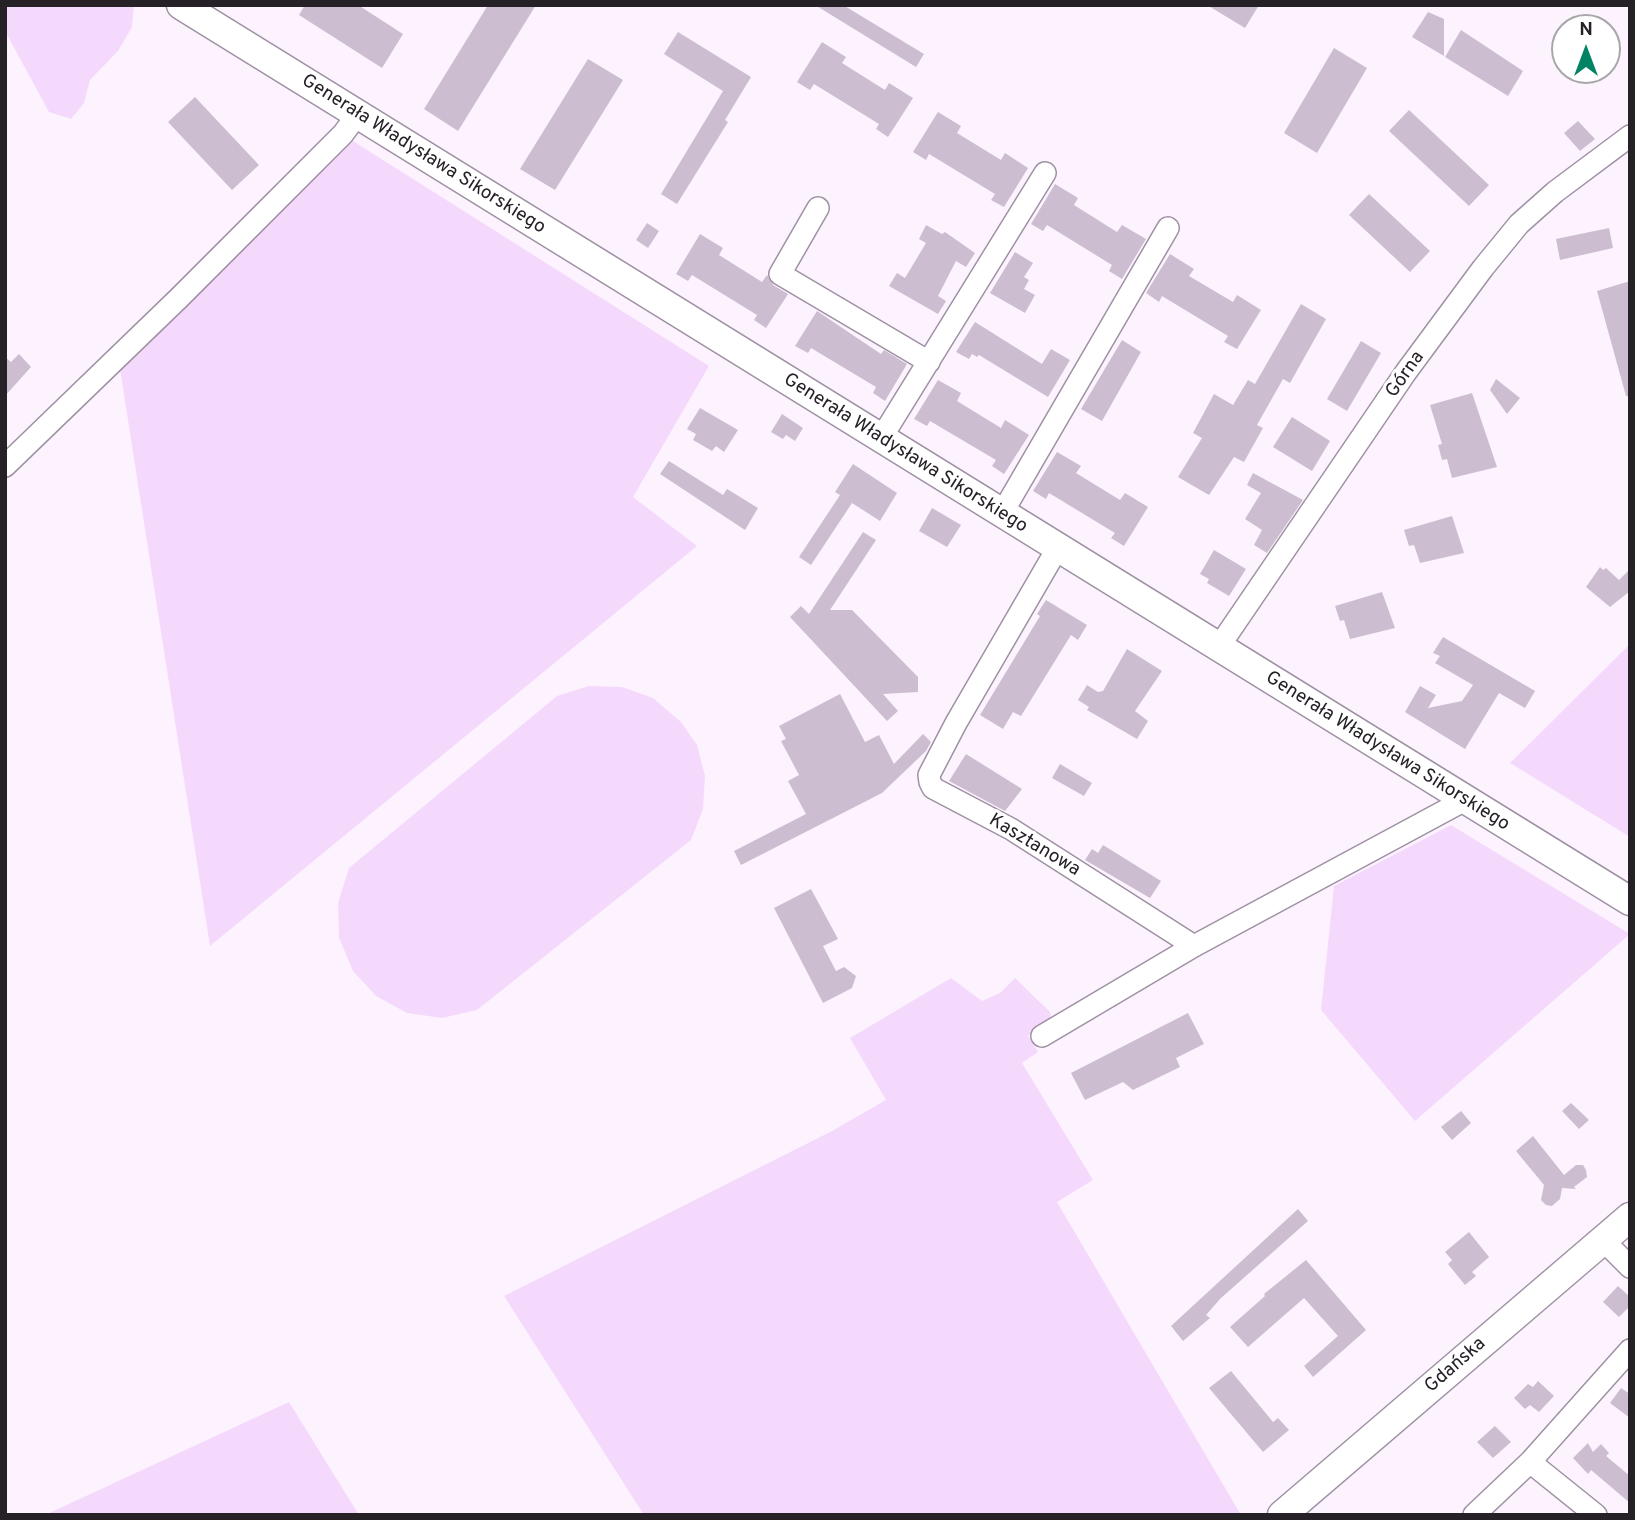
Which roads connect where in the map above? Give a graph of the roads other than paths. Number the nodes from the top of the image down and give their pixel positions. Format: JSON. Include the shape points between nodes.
{"nodes":[{"id":1,"x":181,"y":5,"type":"edge"},
{"id":2,"x":357,"y":115,"type":"junction"},
{"id":3,"x":1630,"y":136,"type":"edge"},
{"id":4,"x":1045,"y":173,"type":"dead end"},
{"id":5,"x":818,"y":208,"type":"dead end"},
{"id":6,"x":1168,"y":228,"type":"dead end"},
{"id":7,"x":929,"y":362,"type":"junction"},
{"id":8,"x":880,"y":440,"type":"junction"},
{"id":9,"x":5,"y":466,"type":"edge"},
{"id":10,"x":1001,"y":514,"type":"junction"},
{"id":11,"x":1057,"y":549,"type":"junction"},
{"id":12,"x":1218,"y":648,"type":"junction"},
{"id":13,"x":1465,"y":800,"type":"junction"},
{"id":14,"x":1630,"y":901,"type":"edge"},
{"id":15,"x":1194,"y":947,"type":"junction"},
{"id":16,"x":1042,"y":1036,"type":"dead end"},
{"id":17,"x":1630,"y":1217,"type":"edge"},
{"id":18,"x":1603,"y":1240,"type":"junction"},
{"id":19,"x":1630,"y":1267,"type":"edge"},
{"id":20,"x":1630,"y":1350,"type":"edge"},
{"id":21,"x":1530,"y":1462,"type":"junction"},
{"id":22,"x":1282,"y":1515,"type":"edge"},
{"id":23,"x":1474,"y":1515,"type":"edge"},
{"id":24,"x":1596,"y":1515,"type":"edge"}],
"edges":[{"from":1,"to":2,"type":"main road","name":"Generała Władysława Sikorskiego"},
{"from":2,"to":8,"type":"main road","name":"Generała Władysława Sikorskiego"},
{"from":2,"to":9,"type":"street","via":[[188,289]]},
{"from":3,"to":12,"type":"street","name":"Górna","via":[[1519,224],[1483,268],[1406,372]]},
{"from":4,"to":7,"type":"street"},
{"from":5,"to":7,"type":"street","via":[[780,274]]},
{"from":6,"to":10,"type":"street"},
{"from":7,"to":8,"type":"street"},
{"from":8,"to":10,"type":"main road","name":"Generała Władysława Sikorskiego"},
{"from":10,"to":11,"type":"main road","name":"Generała Władysława Sikorskiego"},
{"from":11,"to":12,"type":"main road","name":"Generała Władysława Sikorskiego"},
{"from":11,"to":15,"type":"street","name":"Kasztanowa","via":[[929,775],[933,788],[1011,829]]},
{"from":12,"to":13,"type":"main road","name":"Generała Władysława Sikorskiego"},
{"from":13,"to":14,"type":"main road","name":"Generała Władysława Sikorskiego"},
{"from":13,"to":15,"type":"street"},
{"from":15,"to":16,"type":"street"},
{"from":17,"to":18,"type":"main road","name":"Gdańska"},
{"from":18,"to":19,"type":"street"},
{"from":18,"to":22,"type":"main road","name":"Gdańska"},
{"from":20,"to":21,"type":"street"},
{"from":21,"to":23,"type":"street"},
{"from":21,"to":24,"type":"street"}]}
